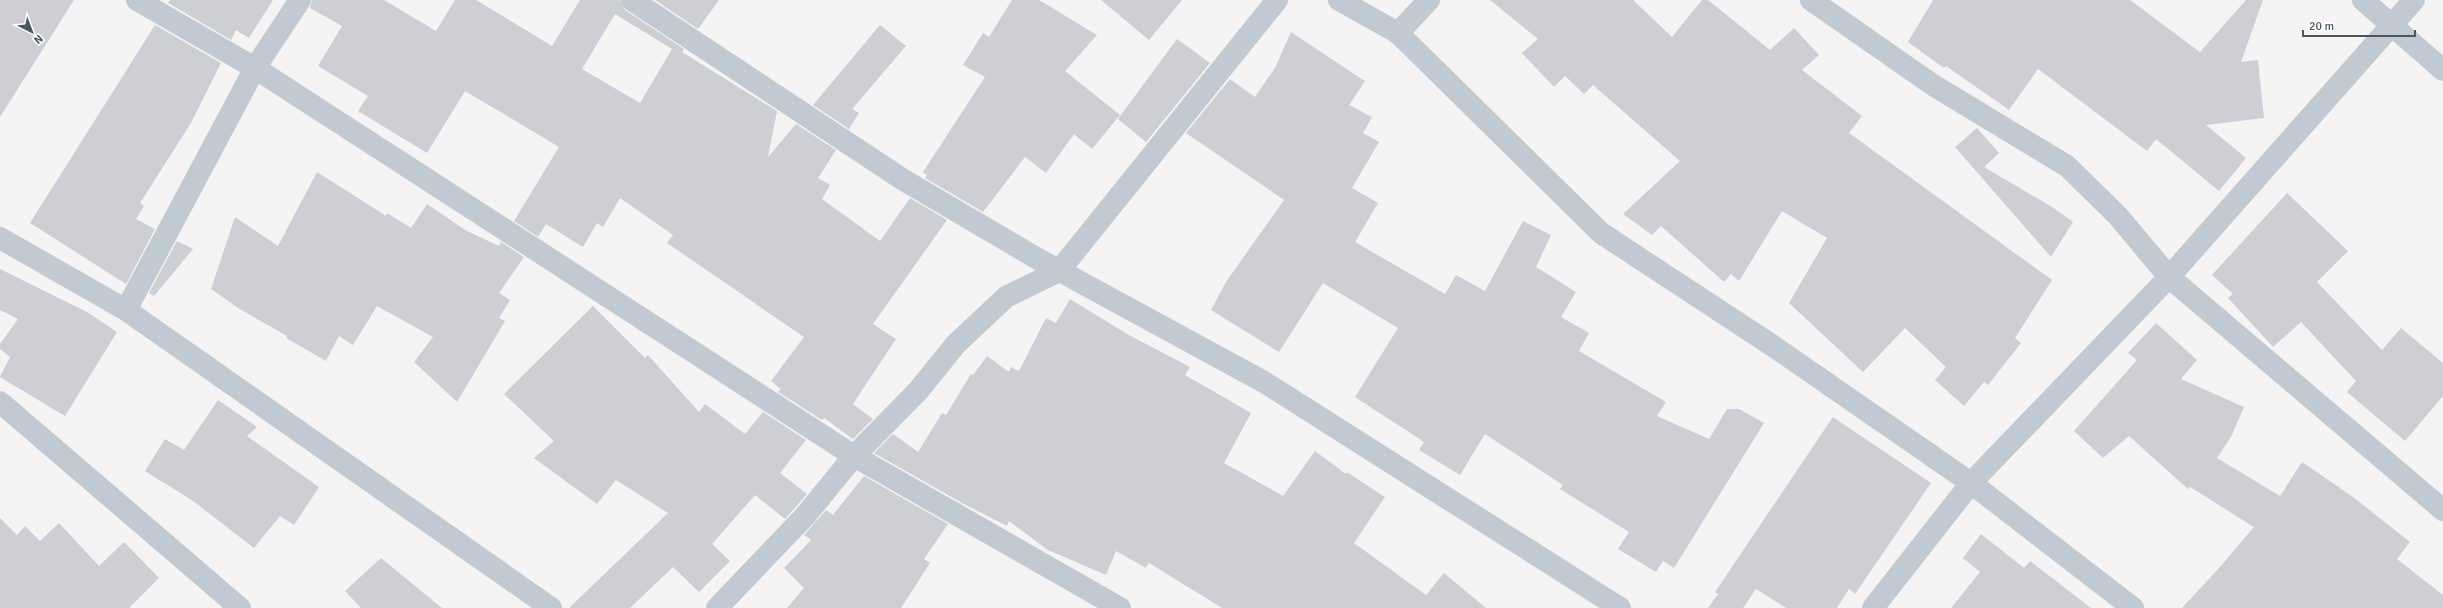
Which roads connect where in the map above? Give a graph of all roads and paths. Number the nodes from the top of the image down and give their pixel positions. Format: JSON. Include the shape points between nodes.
{"nodes":[{"id":1,"x":137,"y":0,"type":"edge"},
{"id":2,"x":300,"y":0,"type":"edge"},
{"id":3,"x":632,"y":0,"type":"edge"},
{"id":4,"x":1277,"y":0,"type":"edge"},
{"id":5,"x":1339,"y":0,"type":"edge"},
{"id":6,"x":1429,"y":0,"type":"edge"},
{"id":7,"x":1811,"y":0,"type":"edge"},
{"id":8,"x":2364,"y":0,"type":"edge"},
{"id":9,"x":2414,"y":0,"type":"edge"},
{"id":10,"x":2392,"y":26,"type":"junction"},
{"id":11,"x":1398,"y":33,"type":"junction"},
{"id":12,"x":255,"y":68,"type":"junction"},
{"id":13,"x":2443,"y":70,"type":"edge"},
{"id":14,"x":0,"y":238,"type":"edge"},
{"id":15,"x":1059,"y":271,"type":"junction"},
{"id":16,"x":2169,"y":277,"type":"junction"},
{"id":17,"x":126,"y":310,"type":"junction"},
{"id":18,"x":0,"y":402,"type":"edge"},
{"id":19,"x":854,"y":456,"type":"junction"},
{"id":20,"x":1971,"y":483,"type":"junction"},
{"id":21,"x":2443,"y":510,"type":"edge"},
{"id":22,"x":240,"y":608,"type":"edge"},
{"id":23,"x":551,"y":608,"type":"edge"},
{"id":24,"x":717,"y":608,"type":"edge"},
{"id":25,"x":1120,"y":608,"type":"edge"},
{"id":26,"x":1620,"y":608,"type":"edge"},
{"id":27,"x":1872,"y":608,"type":"edge"},
{"id":28,"x":2133,"y":608,"type":"edge"}],
"edges":[{"from":1,"to":12,"type":"street"},
{"from":2,"to":12,"type":"street"},
{"from":3,"to":15,"type":"street","via":[[902,179]]},
{"from":4,"to":15,"type":"street"},
{"from":5,"to":11,"type":"street"},
{"from":6,"to":11,"type":"street"},
{"from":7,"to":16,"type":"street","via":[[1933,85],[2068,166],[2118,216]]},
{"from":8,"to":10,"type":"street"},
{"from":9,"to":10,"type":"street"},
{"from":10,"to":13,"type":"street"},
{"from":10,"to":16,"type":"street"},
{"from":11,"to":20,"type":"street","via":[[1600,233],[1773,346]]},
{"from":12,"to":17,"type":"street"},
{"from":12,"to":19,"type":"street"},
{"from":14,"to":17,"type":"street"},
{"from":15,"to":19,"type":"street","via":[[1006,297],[956,344],[918,391]]},
{"from":15,"to":26,"type":"street","via":[[1264,382]]},
{"from":16,"to":20,"type":"street"},
{"from":16,"to":21,"type":"street"},
{"from":17,"to":23,"type":"street"},
{"from":18,"to":22,"type":"street"},
{"from":19,"to":24,"type":"street","via":[[805,516]]},
{"from":19,"to":25,"type":"street"},
{"from":20,"to":27,"type":"street"},
{"from":20,"to":28,"type":"street"}]}
